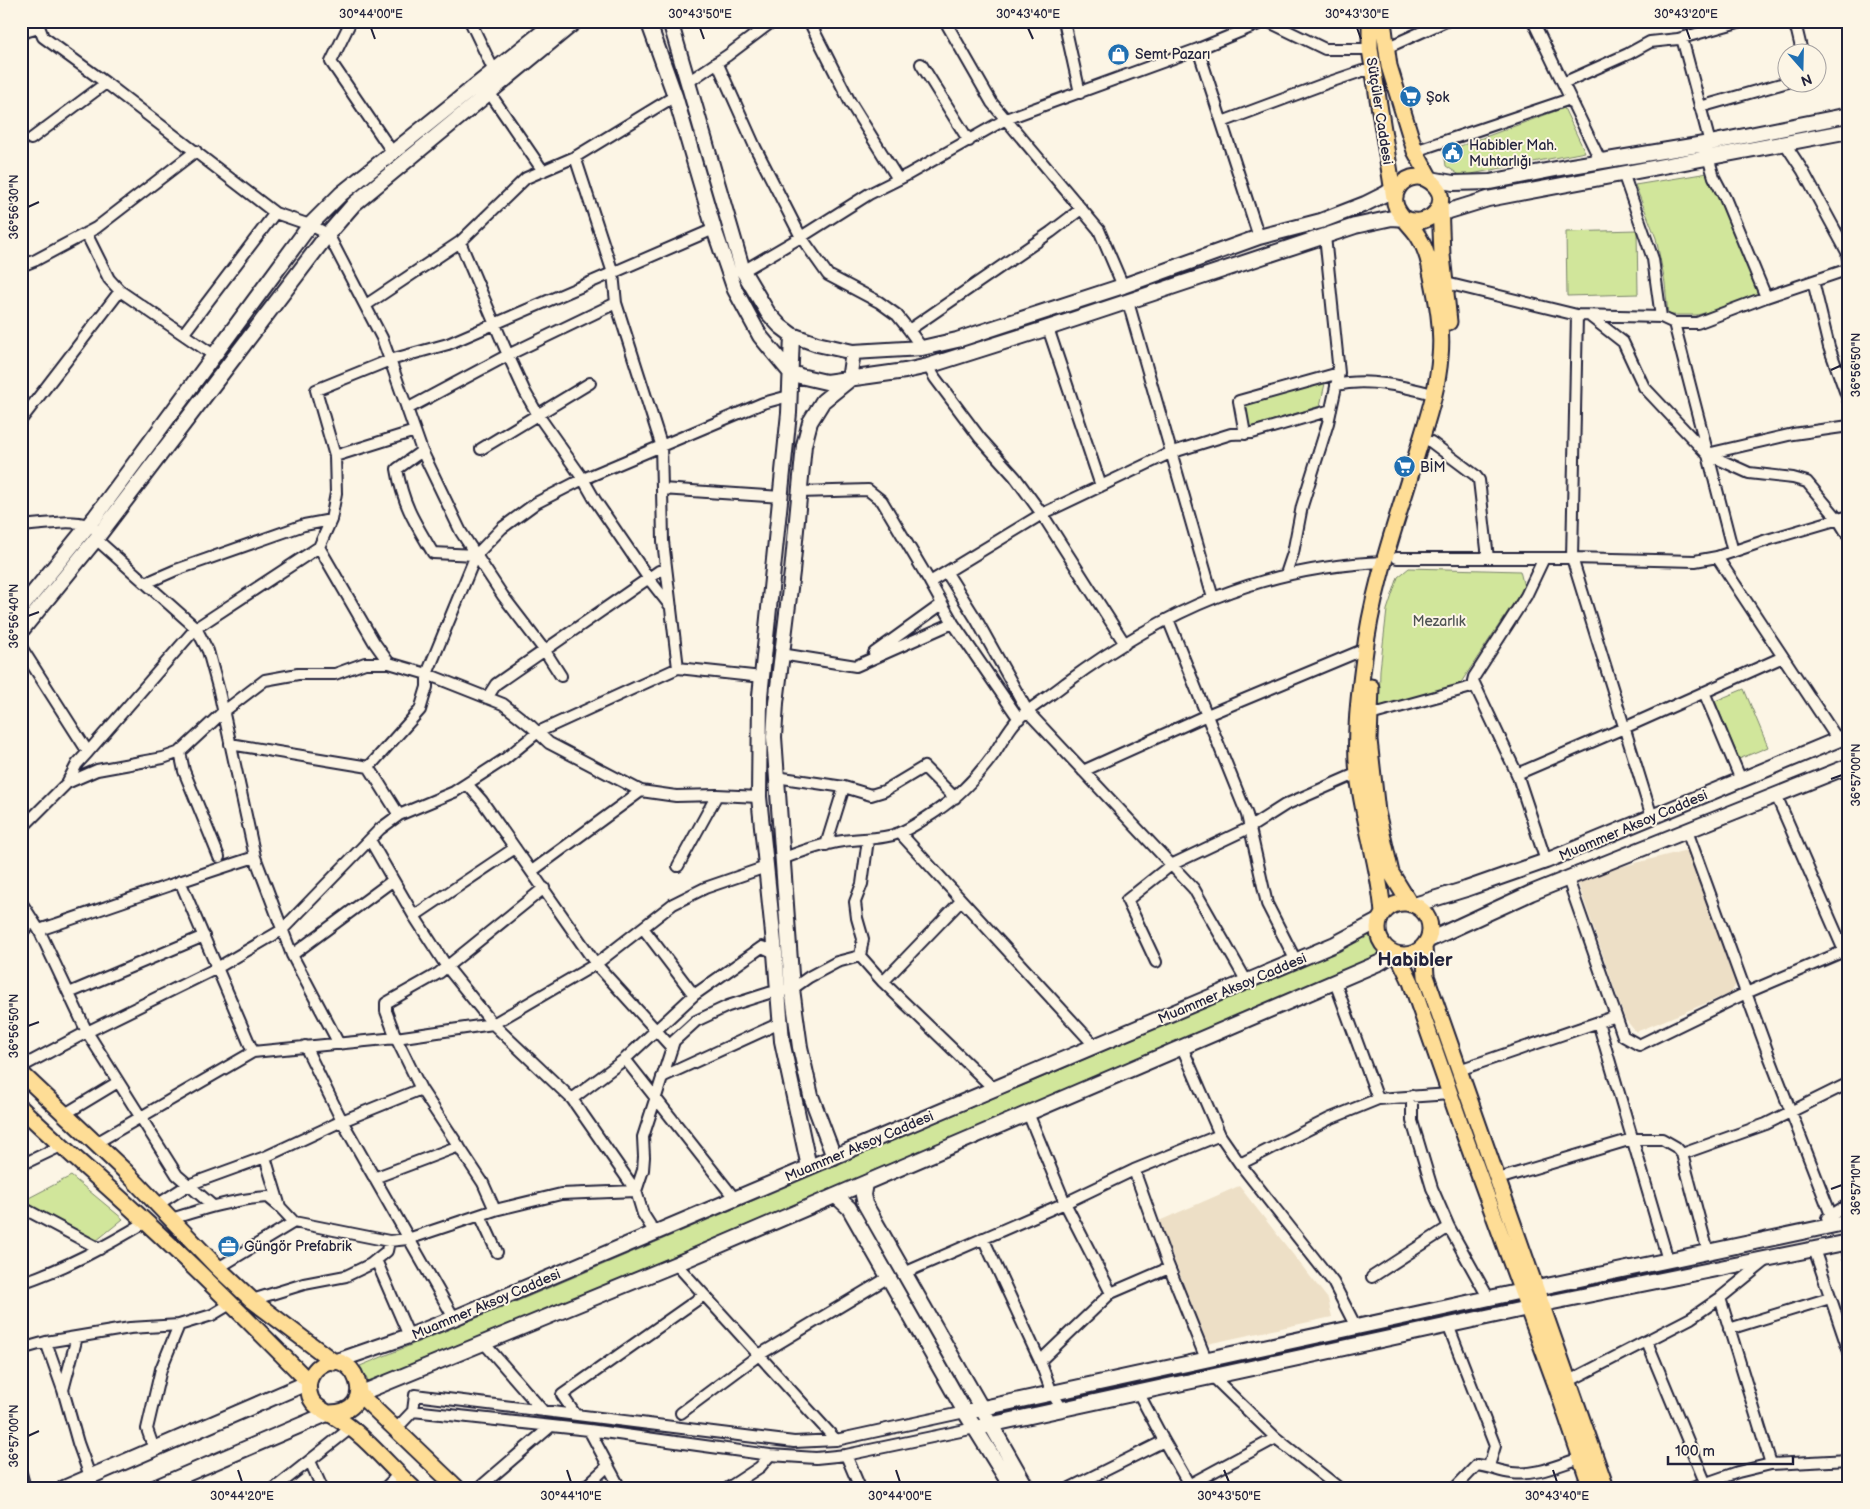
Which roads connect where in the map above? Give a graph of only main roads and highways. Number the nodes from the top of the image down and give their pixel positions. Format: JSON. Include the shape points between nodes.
{"nodes":[{"id":1,"x":1370,"y":21,"type":"edge"},
{"id":2,"x":1383,"y":21,"type":"edge"},
{"id":3,"x":1429,"y":180,"type":"junction"},
{"id":4,"x":1397,"y":191,"type":"junction"},
{"id":5,"x":1438,"y":211,"type":"junction"},
{"id":6,"x":1405,"y":220,"type":"junction"},
{"id":7,"x":1391,"y":560,"type":"junction"},
{"id":8,"x":1412,"y":904,"type":"junction"},
{"id":9,"x":1381,"y":917,"type":"junction"},
{"id":10,"x":1426,"y":943,"type":"junction"},
{"id":11,"x":1396,"y":954,"type":"junction"},
{"id":12,"x":21,"y":1073,"type":"edge"},
{"id":13,"x":21,"y":1108,"type":"edge"},
{"id":14,"x":334,"y":1362,"type":"junction"},
{"id":15,"x":309,"y":1382,"type":"junction"},
{"id":16,"x":359,"y":1394,"type":"junction"},
{"id":17,"x":329,"y":1413,"type":"junction"},
{"id":18,"x":414,"y":1488,"type":"edge"},
{"id":19,"x":457,"y":1488,"type":"edge"},
{"id":20,"x":1591,"y":1488,"type":"edge"},
{"id":21,"x":1606,"y":1488,"type":"edge"}],
"edges":[{"from":1,"to":4,"type":"main road","name":"Sütçüler Caddesi","via":[[1370,49]]},
{"from":2,"to":3,"type":"main road","name":"Sütçüler Caddesi","via":[[1389,66],[1415,151]]},
{"from":3,"to":4,"type":"main road","via":[[1417,177]]},
{"from":3,"to":5,"type":"main road","via":[[1437,188]]},
{"from":4,"to":6,"type":"main road","via":[[1396,208]]},
{"from":5,"to":6,"type":"main road","via":[[1420,223]]},
{"from":5,"to":7,"type":"main road","via":[[1449,310],[1450,358],[1431,442]]},
{"from":6,"to":7,"type":"main road","via":[[1429,260],[1439,311],[1440,357]]},
{"from":7,"to":8,"type":"main road","via":[[1374,658],[1368,740],[1376,812],[1391,873]]},
{"from":7,"to":9,"type":"main road","via":[[1372,607],[1358,735],[1358,773],[1382,893]]},
{"from":8,"to":9,"type":"main road","via":[[1395,905]]},
{"from":8,"to":10,"type":"main road","via":[[1428,917],[1431,932]]},
{"from":9,"to":11,"type":"main road","via":[[1380,938],[1387,949]]},
{"from":10,"to":11,"type":"main road","via":[[1412,954]]},
{"from":10,"to":21,"type":"main road","via":[[1426,976]]},
{"from":11,"to":20,"type":"main road","via":[[1411,982]]},
{"from":12,"to":14,"type":"main road","via":[[96,1143],[252,1300]]},
{"from":13,"to":15,"type":"main road","via":[[232,1303]]},
{"from":14,"to":15,"type":"main road","via":[[315,1370]]},
{"from":14,"to":16,"type":"main road","via":[[342,1363],[354,1372]]},
{"from":15,"to":17,"type":"main road","via":[[310,1398],[321,1410]]},
{"from":16,"to":17,"type":"main road","via":[[351,1407]]},
{"from":16,"to":19,"type":"main road"},
{"from":17,"to":18,"type":"main road","via":[[352,1427]]}]}
